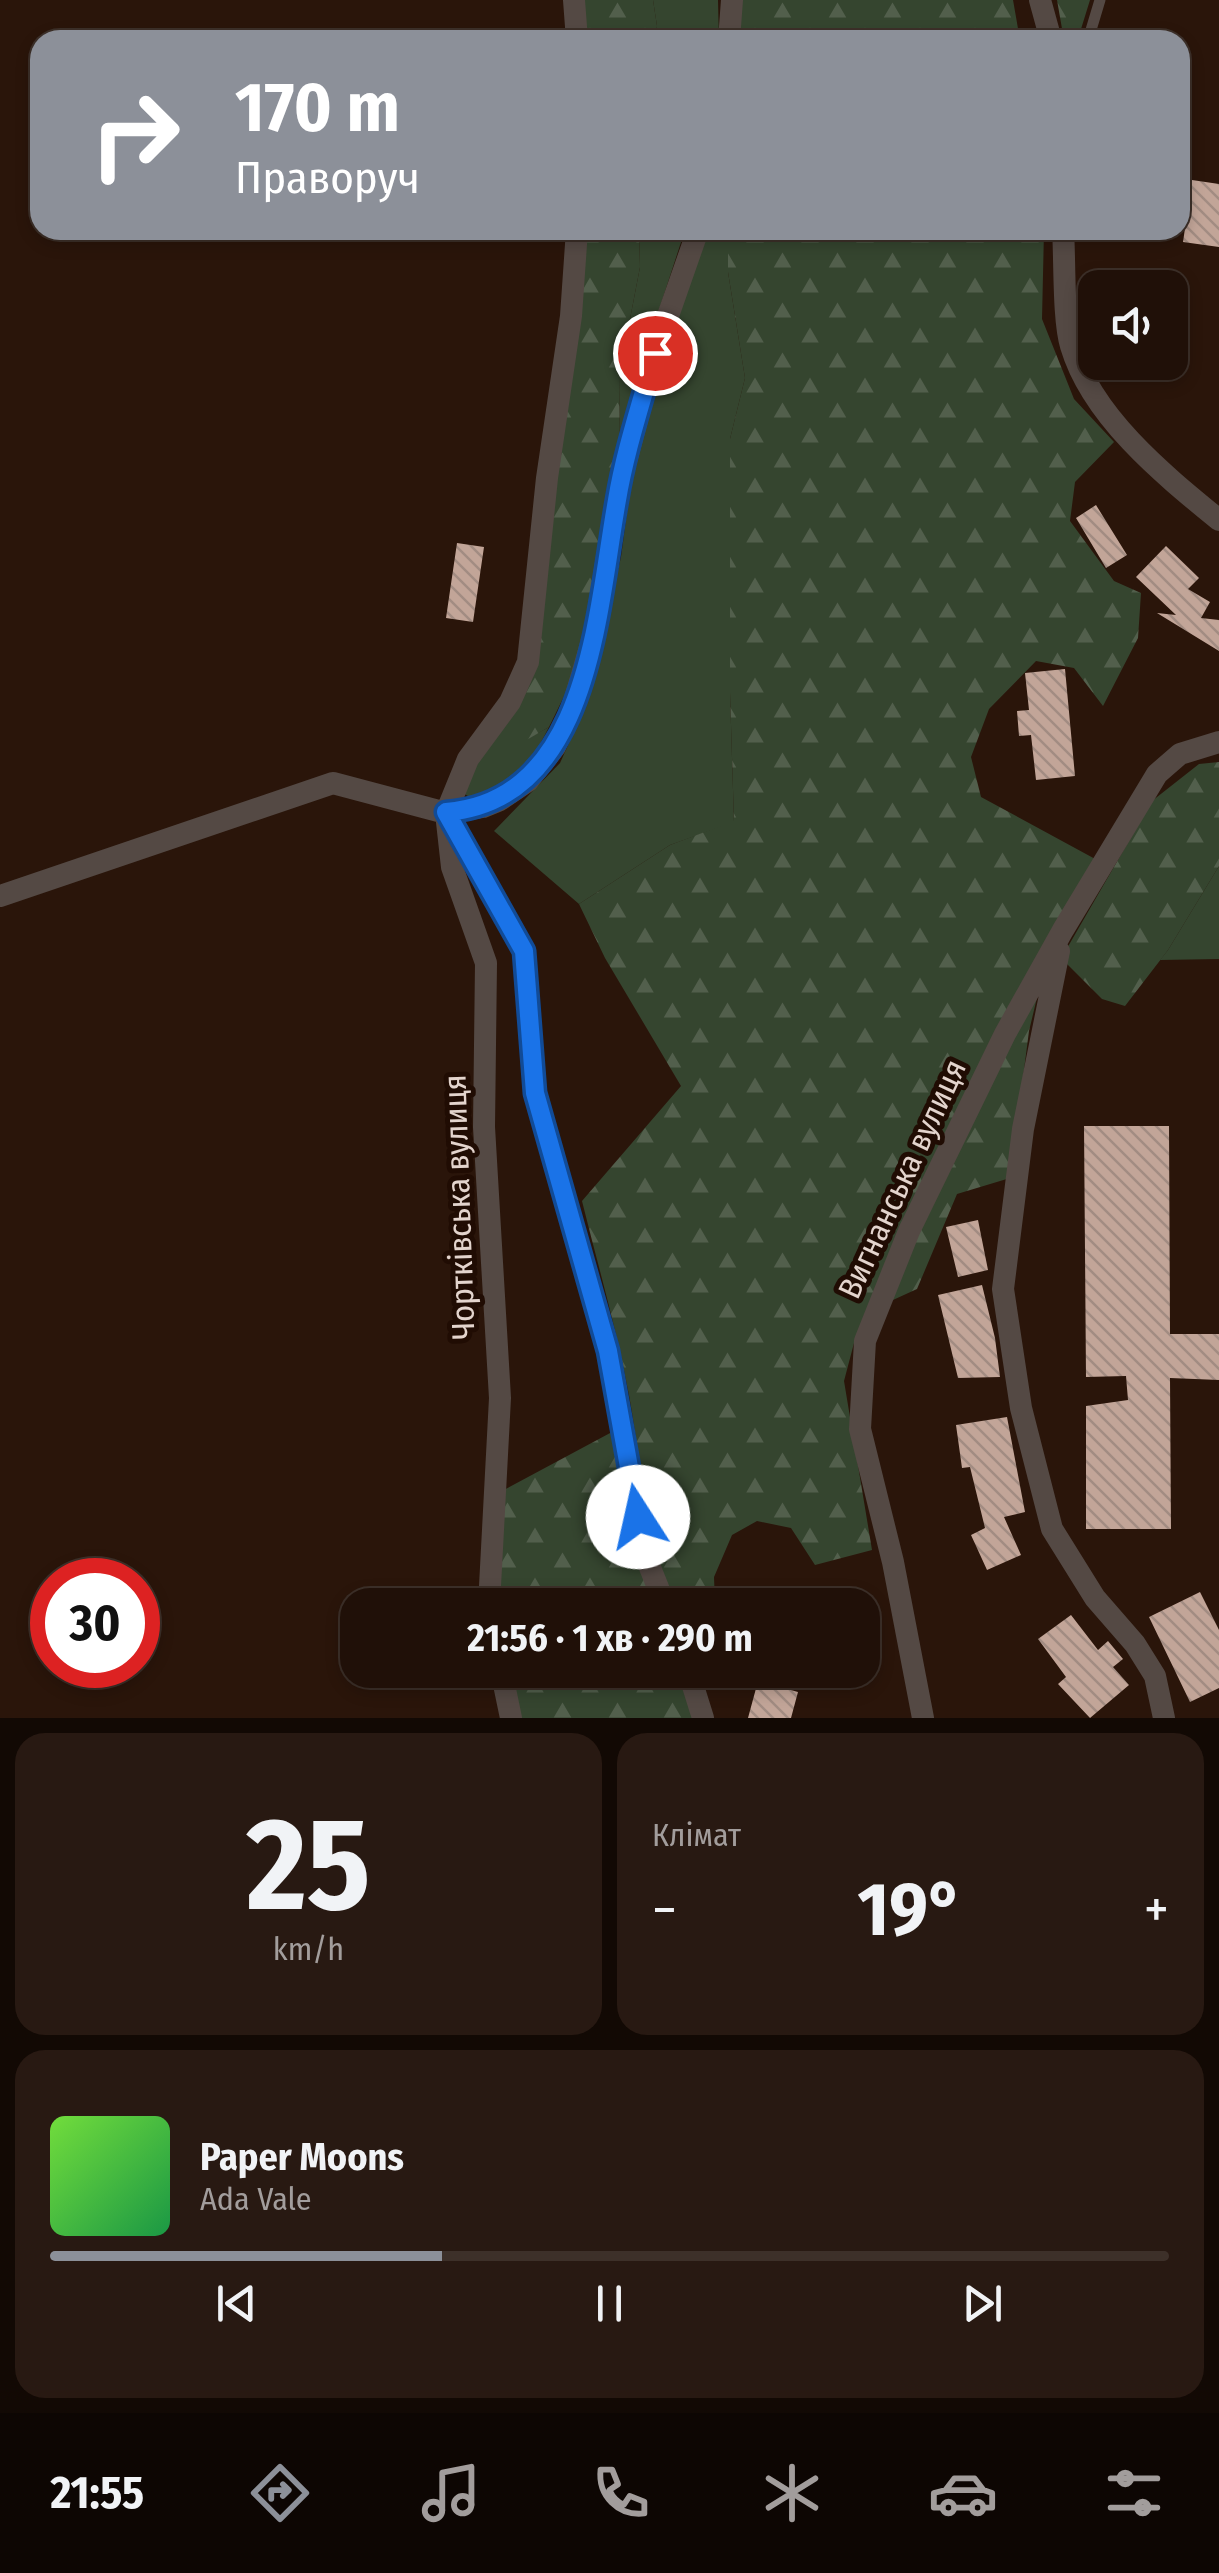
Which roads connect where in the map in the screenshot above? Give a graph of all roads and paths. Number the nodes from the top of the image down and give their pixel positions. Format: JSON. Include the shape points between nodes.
{"nodes":[{"id":1,"x":574,"y":0,"type":"edge"},
{"id":2,"x":732,"y":0,"type":"edge"},
{"id":3,"x":1040,"y":0,"type":"edge"},
{"id":4,"x":1100,"y":0,"type":"edge"},
{"id":5,"x":576,"y":30,"type":"edge"},
{"id":6,"x":730,"y":30,"type":"edge"},
{"id":7,"x":1048,"y":30,"type":"edge"},
{"id":8,"x":1091,"y":30,"type":"edge"},
{"id":9,"x":576,"y":240,"type":"edge"},
{"id":10,"x":695,"y":240,"type":"edge"},
{"id":11,"x":1064,"y":240,"type":"edge"},
{"id":12,"x":1219,"y":520,"type":"edge"},
{"id":13,"x":1219,"y":742,"type":"edge"},
{"id":14,"x":446,"y":812,"type":"junction"},
{"id":15,"x":0,"y":896,"type":"edge"},
{"id":16,"x":1063,"y":930,"type":"junction"},
{"id":17,"x":490,"y":1588,"type":"edge"},
{"id":18,"x":659,"y":1588,"type":"edge"},
{"id":19,"x":504,"y":1688,"type":"edge"},
{"id":20,"x":694,"y":1688,"type":"edge"},
{"id":21,"x":510,"y":1718,"type":"edge"},
{"id":22,"x":703,"y":1718,"type":"edge"},
{"id":23,"x":923,"y":1718,"type":"edge"},
{"id":24,"x":1164,"y":1718,"type":"edge"}],
"edges":[{"from":1,"to":5,"type":"street"},
{"from":2,"to":6,"type":"street"},
{"from":3,"to":7,"type":"street"},
{"from":4,"to":8,"type":"lane"},
{"from":9,"to":14,"type":"street","via":[[528,662],[510,702],[468,760]]},
{"from":10,"to":14,"type":"street","via":[[655,353],[618,495],[595,630],[555,747],[515,791],[483,807]]},
{"from":11,"to":12,"type":"street","via":[[1070,344],[1081,368],[1135,446]]},
{"from":13,"to":16,"type":"street","name":"Вигнанська вулиця","via":[[1180,754],[1157,774]]},
{"from":14,"to":15,"type":"street","via":[[334,783]]},
{"from":14,"to":17,"type":"street","name":"Чортківська вулиця","via":[[452,867],[486,963],[484,1127],[500,1398]]},
{"from":14,"to":18,"type":"street","via":[[524,951],[535,1093],[608,1351],[644,1550]]},
{"from":16,"to":23,"type":"street","name":"Вигнанська вулиця","via":[[909,1231],[865,1340],[860,1429]]},
{"from":16,"to":24,"type":"street","via":[[1022,1130],[1003,1290],[1021,1408],[1052,1529],[1155,1676]]},
{"from":19,"to":21,"type":"street"},
{"from":20,"to":22,"type":"street"}]}
